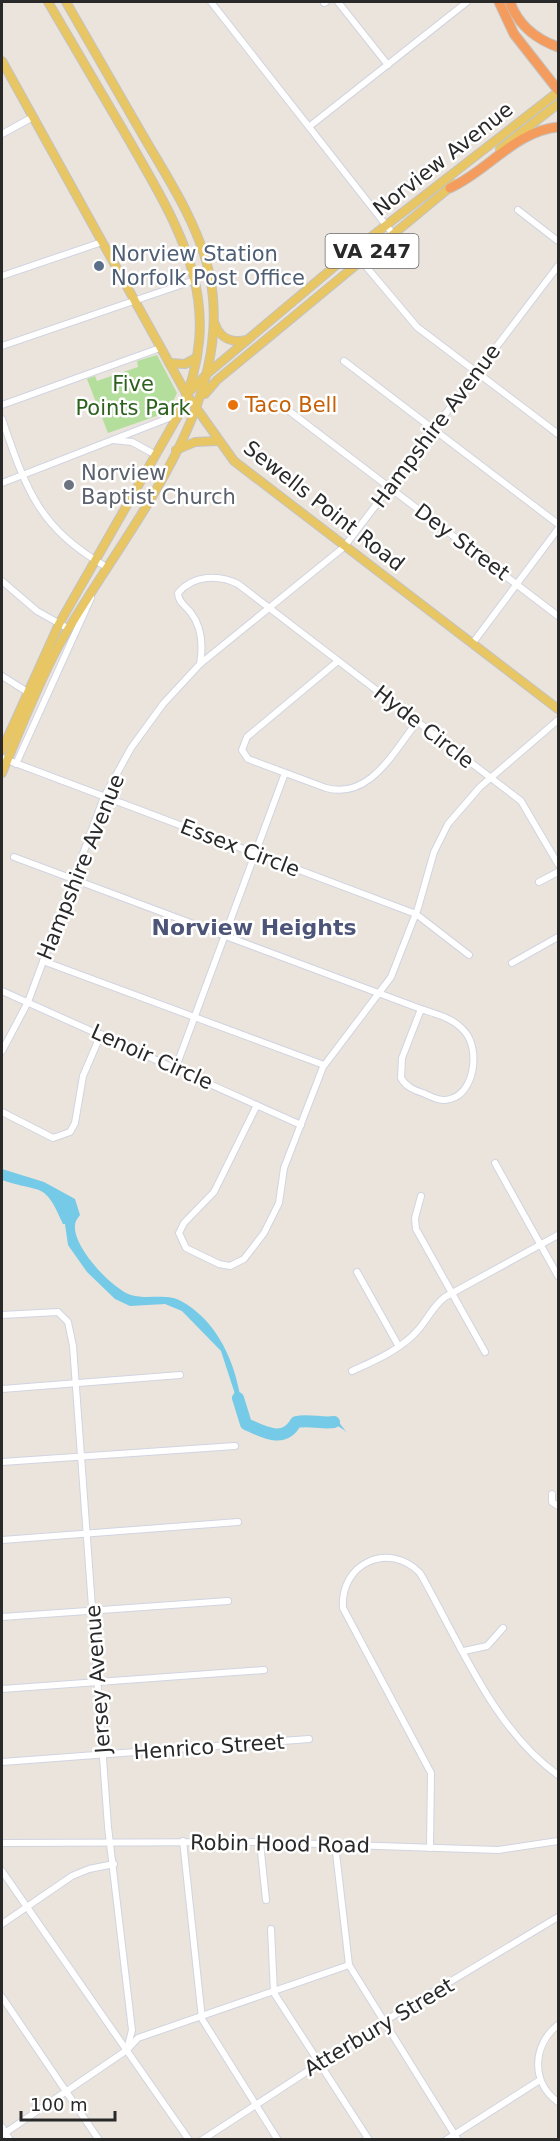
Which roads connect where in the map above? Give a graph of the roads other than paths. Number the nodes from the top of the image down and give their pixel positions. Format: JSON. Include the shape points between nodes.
{"nodes":[{"id":1,"x":48,"y":2,"type":"edge"},
{"id":2,"x":67,"y":2,"type":"edge"},
{"id":3,"x":211,"y":2,"type":"edge"},
{"id":4,"x":338,"y":2,"type":"edge"},
{"id":5,"x":467,"y":2,"type":"edge"},
{"id":6,"x":499,"y":2,"type":"edge"},
{"id":7,"x":510,"y":2,"type":"edge"},
{"id":8,"x":54,"y":12,"type":"junction"},
{"id":9,"x":558,"y":47,"type":"edge"},
{"id":10,"x":2,"y":61,"type":"edge"},
{"id":11,"x":388,"y":65,"type":"junction"},
{"id":12,"x":558,"y":91,"type":"edge"},
{"id":13,"x":558,"y":104,"type":"edge"},
{"id":14,"x":33,"y":117,"type":"junction"},
{"id":15,"x":310,"y":126,"type":"junction"},
{"id":16,"x":558,"y":127,"type":"edge"},
{"id":17,"x":2,"y":134,"type":"edge"},
{"id":18,"x":450,"y":188,"type":"junction"},
{"id":19,"x":518,"y":210,"type":"dead end"},
{"id":20,"x":188,"y":213,"type":"junction"},
{"id":21,"x":175,"y":221,"type":"junction"},
{"id":22,"x":387,"y":225,"type":"junction"},
{"id":23,"x":393,"y":234,"type":"junction"},
{"id":24,"x":558,"y":241,"type":"edge"},
{"id":25,"x":102,"y":242,"type":"junction"},
{"id":26,"x":353,"y":251,"type":"junction"},
{"id":27,"x":361,"y":260,"type":"junction"},
{"id":28,"x":558,"y":266,"type":"edge"},
{"id":29,"x":2,"y":276,"type":"edge"},
{"id":30,"x":195,"y":280,"type":"junction"},
{"id":31,"x":134,"y":300,"type":"junction"},
{"id":32,"x":214,"y":321,"type":"junction"},
{"id":33,"x":248,"y":340,"type":"junction"},
{"id":34,"x":2,"y":346,"type":"edge"},
{"id":35,"x":160,"y":348,"type":"junction"},
{"id":36,"x":196,"y":358,"type":"junction"},
{"id":37,"x":344,"y":361,"type":"dead end"},
{"id":38,"x":169,"y":363,"type":"junction"},
{"id":39,"x":478,"y":372,"type":"junction"},
{"id":40,"x":208,"y":373,"type":"junction"},
{"id":41,"x":187,"y":395,"type":"junction"},
{"id":42,"x":280,"y":404,"type":"dead end"},
{"id":43,"x":2,"y":405,"type":"edge"},
{"id":44,"x":197,"y":410,"type":"junction"},
{"id":45,"x":179,"y":414,"type":"junction"},
{"id":46,"x":2,"y":419,"type":"edge"},
{"id":47,"x":434,"y":429,"type":"junction"},
{"id":48,"x":558,"y":434,"type":"edge"},
{"id":49,"x":113,"y":440,"type":"junction"},
{"id":50,"x":217,"y":441,"type":"junction"},
{"id":51,"x":176,"y":450,"type":"junction"},
{"id":52,"x":156,"y":455,"type":"junction"},
{"id":53,"x":22,"y":475,"type":"junction"},
{"id":54,"x":2,"y":483,"type":"edge"},
{"id":55,"x":390,"y":487,"type":"junction"},
{"id":56,"x":558,"y":526,"type":"edge"},
{"id":57,"x":345,"y":547,"type":"junction"},
{"id":58,"x":96,"y":561,"type":"junction"},
{"id":59,"x":108,"y":568,"type":"junction"},
{"id":60,"x":2,"y":581,"type":"edge"},
{"id":61,"x":516,"y":584,"type":"junction"},
{"id":62,"x":97,"y":585,"type":"junction"},
{"id":63,"x":269,"y":607,"type":"junction"},
{"id":64,"x":558,"y":616,"type":"edge"},
{"id":65,"x":59,"y":624,"type":"junction"},
{"id":66,"x":69,"y":629,"type":"junction"},
{"id":67,"x":472,"y":644,"type":"junction"},
{"id":68,"x":338,"y":661,"type":"junction"},
{"id":69,"x":200,"y":664,"type":"junction"},
{"id":70,"x":2,"y":676,"type":"edge"},
{"id":71,"x":31,"y":694,"type":"junction"},
{"id":72,"x":558,"y":709,"type":"edge"},
{"id":73,"x":558,"y":720,"type":"edge"},
{"id":74,"x":418,"y":721,"type":"junction"},
{"id":75,"x":2,"y":750,"type":"edge"},
{"id":76,"x":4,"y":759,"type":"edge"},
{"id":77,"x":16,"y":764,"type":"junction"},
{"id":78,"x":2,"y":773,"type":"edge"},
{"id":79,"x":285,"y":773,"type":"junction"},
{"id":80,"x":490,"y":778,"type":"junction"},
{"id":81,"x":104,"y":797,"type":"junction"},
{"id":82,"x":255,"y":854,"type":"junction"},
{"id":83,"x":14,"y":857,"type":"dead end"},
{"id":84,"x":558,"y":864,"type":"edge"},
{"id":85,"x":558,"y":872,"type":"edge"},
{"id":86,"x":73,"y":878,"type":"junction"},
{"id":87,"x":539,"y":882,"type":"dead end"},
{"id":88,"x":416,"y":914,"type":"junction"},
{"id":89,"x":226,"y":936,"type":"junction"},
{"id":90,"x":558,"y":937,"type":"edge"},
{"id":91,"x":469,"y":955,"type":"dead end"},
{"id":92,"x":43,"y":961,"type":"junction"},
{"id":93,"x":512,"y":963,"type":"dead end"},
{"id":94,"x":2,"y":991,"type":"edge"},
{"id":95,"x":381,"y":993,"type":"junction"},
{"id":96,"x":28,"y":1002,"type":"junction"},
{"id":97,"x":421,"y":1009,"type":"junction"},
{"id":98,"x":196,"y":1017,"type":"junction"},
{"id":99,"x":101,"y":1034,"type":"junction"},
{"id":100,"x":2,"y":1051,"type":"edge"},
{"id":101,"x":324,"y":1065,"type":"junction"},
{"id":102,"x":176,"y":1067,"type":"junction"},
{"id":103,"x":257,"y":1105,"type":"junction"},
{"id":104,"x":2,"y":1112,"type":"edge"},
{"id":105,"x":301,"y":1125,"type":"junction"},
{"id":106,"x":495,"y":1163,"type":"dead end"},
{"id":107,"x":421,"y":1196,"type":"dead end"},
{"id":108,"x":558,"y":1235,"type":"edge"},
{"id":109,"x":541,"y":1245,"type":"junction"},
{"id":110,"x":357,"y":1272,"type":"dead end"},
{"id":111,"x":558,"y":1276,"type":"edge"},
{"id":112,"x":452,"y":1294,"type":"junction"},
{"id":113,"x":2,"y":1315,"type":"edge"},
{"id":114,"x":398,"y":1345,"type":"junction"},
{"id":115,"x":485,"y":1352,"type":"dead end"},
{"id":116,"x":352,"y":1371,"type":"dead end"},
{"id":117,"x":180,"y":1375,"type":"dead end"},
{"id":118,"x":76,"y":1383,"type":"junction"},
{"id":119,"x":2,"y":1389,"type":"edge"},
{"id":120,"x":235,"y":1446,"type":"dead end"},
{"id":121,"x":82,"y":1455,"type":"junction"},
{"id":122,"x":2,"y":1462,"type":"edge"},
{"id":123,"x":552,"y":1494,"type":"dead end"},
{"id":124,"x":558,"y":1506,"type":"edge"},
{"id":125,"x":238,"y":1522,"type":"dead end"},
{"id":126,"x":88,"y":1533,"type":"junction"},
{"id":127,"x":2,"y":1540,"type":"edge"},
{"id":128,"x":228,"y":1601,"type":"dead end"},
{"id":129,"x":93,"y":1610,"type":"junction"},
{"id":130,"x":2,"y":1617,"type":"edge"},
{"id":131,"x":503,"y":1628,"type":"dead end"},
{"id":132,"x":464,"y":1651,"type":"junction"},
{"id":133,"x":264,"y":1671,"type":"dead end"},
{"id":134,"x":98,"y":1682,"type":"junction"},
{"id":135,"x":2,"y":1689,"type":"edge"},
{"id":136,"x":309,"y":1739,"type":"dead end"},
{"id":137,"x":103,"y":1755,"type":"junction"},
{"id":138,"x":2,"y":1762,"type":"edge"},
{"id":139,"x":558,"y":1775,"type":"edge"},
{"id":140,"x":111,"y":1841,"type":"junction"},
{"id":141,"x":183,"y":1841,"type":"junction"},
{"id":142,"x":558,"y":1841,"type":"edge"},
{"id":143,"x":260,"y":1842,"type":"junction"},
{"id":144,"x":2,"y":1843,"type":"edge"},
{"id":145,"x":335,"y":1844,"type":"junction"},
{"id":146,"x":429,"y":1848,"type":"junction"},
{"id":147,"x":114,"y":1864,"type":"junction"},
{"id":148,"x":2,"y":1871,"type":"edge"},
{"id":149,"x":266,"y":1900,"type":"dead end"},
{"id":150,"x":27,"y":1907,"type":"junction"},
{"id":151,"x":558,"y":1917,"type":"edge"},
{"id":152,"x":2,"y":1924,"type":"edge"},
{"id":153,"x":271,"y":1929,"type":"dead end"},
{"id":154,"x":349,"y":1965,"type":"junction"},
{"id":155,"x":273,"y":1991,"type":"junction"},
{"id":156,"x":2,"y":1997,"type":"edge"},
{"id":157,"x":201,"y":2016,"type":"junction"},
{"id":158,"x":383,"y":2022,"type":"junction"},
{"id":159,"x":558,"y":2025,"type":"edge"},
{"id":160,"x":127,"y":2050,"type":"junction"},
{"id":161,"x":319,"y":2064,"type":"junction"},
{"id":162,"x":540,"y":2080,"type":"junction"},
{"id":163,"x":66,"y":2092,"type":"junction"},
{"id":164,"x":558,"y":2102,"type":"edge"},
{"id":165,"x":255,"y":2104,"type":"junction"},
{"id":166,"x":3,"y":2132,"type":"edge"},
{"id":167,"x":456,"y":2137,"type":"edge"},
{"id":168,"x":10,"y":2139,"type":"edge"},
{"id":169,"x":99,"y":2139,"type":"edge"},
{"id":170,"x":189,"y":2139,"type":"edge"},
{"id":171,"x":202,"y":2139,"type":"edge"},
{"id":172,"x":278,"y":2139,"type":"edge"},
{"id":173,"x":369,"y":2139,"type":"edge"},
{"id":174,"x":446,"y":2139,"type":"edge"}],
"edges":[{"from":1,"to":8,"type":"main road"},
{"from":2,"to":8,"type":"street"},
{"from":2,"to":20,"type":"main road"},
{"from":3,"to":15,"type":"street"},
{"from":4,"to":11,"type":"street"},
{"from":5,"to":11,"type":"street"},
{"from":6,"to":12,"type":"highway","via":[[514,34]]},
{"from":7,"to":9,"type":"highway","via":[[526,28]]},
{"from":8,"to":21,"type":"main road"},
{"from":10,"to":14,"type":"main road","name":"Sewells Point Road"},
{"from":11,"to":15,"type":"street"},
{"from":12,"to":22,"type":"main road","name":"Norview Avenue","number":"VA 247"},
{"from":13,"to":18,"type":"main road","name":"Norview Avenue","number":"VA 247"},
{"from":14,"to":17,"type":"street"},
{"from":14,"to":25,"type":"main road","name":"Sewells Point Road"},
{"from":15,"to":22,"type":"street"},
{"from":16,"to":18,"type":"highway","via":[[527,136],[469,180]]},
{"from":18,"to":23,"type":"main road","name":"Norview Avenue","number":"VA 247"},
{"from":19,"to":24,"type":"street"},
{"from":20,"to":21,"type":"main road"},
{"from":20,"to":32,"type":"main road","via":[[208,269]]},
{"from":21,"to":30,"type":"main road"},
{"from":22,"to":23,"type":"street"},
{"from":22,"to":26,"type":"main road","name":"Norview Avenue","number":"VA 247"},
{"from":23,"to":27,"type":"main road","name":"Norview Avenue","number":"VA 247"},
{"from":25,"to":29,"type":"street"},
{"from":25,"to":31,"type":"main road","name":"Sewells Point Road"},
{"from":26,"to":27,"type":"street"},
{"from":26,"to":33,"type":"main road","name":"Norview Avenue","number":"VA 247"},
{"from":27,"to":39,"type":"street","via":[[407,317]]},
{"from":27,"to":44,"type":"main road","name":"Norview Avenue","number":"VA 247","via":[[217,380]]},
{"from":28,"to":39,"type":"street","name":"Hampshire Avenue"},
{"from":30,"to":31,"type":"street"},
{"from":30,"to":36,"type":"main road","via":[[199,319]]},
{"from":31,"to":34,"type":"street"},
{"from":31,"to":35,"type":"main road","name":"Sewells Point Road"},
{"from":32,"to":33,"type":"main road","via":[[224,337]]},
{"from":32,"to":40,"type":"main road"},
{"from":33,"to":40,"type":"main road","name":"Norview Avenue","number":"VA 247"},
{"from":35,"to":38,"type":"main road","name":"Sewells Point Road"},
{"from":35,"to":43,"type":"street"},
{"from":36,"to":38,"type":"main road","via":[[185,364]]},
{"from":36,"to":41,"type":"main road"},
{"from":37,"to":47,"type":"street"},
{"from":38,"to":41,"type":"main road","name":"Sewells Point Road"},
{"from":39,"to":47,"type":"street","name":"Hampshire Avenue"},
{"from":39,"to":48,"type":"street"},
{"from":40,"to":41,"type":"main road","name":"Norview Avenue","number":"VA 247"},
{"from":40,"to":44,"type":"main road"},
{"from":41,"to":44,"type":"main road","name":"Sewells Point Road"},
{"from":41,"to":45,"type":"main road","number":"VA 247"},
{"from":42,"to":55,"type":"street","name":"Dey Street"},
{"from":44,"to":50,"type":"main road","name":"Sewells Point Road"},
{"from":44,"to":51,"type":"main road","number":"VA 247"},
{"from":45,"to":49,"type":"street"},
{"from":45,"to":52,"type":"main road","number":"VA 247"},
{"from":46,"to":53,"type":"street"},
{"from":47,"to":55,"type":"street","name":"Hampshire Avenue"},
{"from":47,"to":56,"type":"street"},
{"from":49,"to":52,"type":"street","via":[[132,442]]},
{"from":49,"to":53,"type":"street"},
{"from":50,"to":51,"type":"main road","via":[[195,442]]},
{"from":50,"to":57,"type":"main road","name":"Sewells Point Road","via":[[246,472]]},
{"from":51,"to":59,"type":"main road","number":"VA 247"},
{"from":52,"to":58,"type":"main road","number":"VA 247"},
{"from":53,"to":54,"type":"street"},
{"from":53,"to":58,"type":"street","via":[[34,501],[55,530]]},
{"from":55,"to":57,"type":"street","name":"Hampshire Avenue"},
{"from":55,"to":61,"type":"street","name":"Dey Street"},
{"from":56,"to":61,"type":"street"},
{"from":57,"to":63,"type":"street","name":"Hampshire Avenue"},
{"from":57,"to":67,"type":"main road","name":"Sewells Point Road"},
{"from":58,"to":59,"type":"street"},
{"from":58,"to":65,"type":"main road","number":"VA 247"},
{"from":59,"to":62,"type":"main road","number":"VA 247"},
{"from":60,"to":65,"type":"street","via":[[22,600]]},
{"from":61,"to":64,"type":"street","name":"Dey Street"},
{"from":61,"to":67,"type":"street"},
{"from":62,"to":66,"type":"main road","number":"VA 247"},
{"from":62,"to":77,"type":"street"},
{"from":63,"to":68,"type":"street","name":"Hyde Circle"},
{"from":63,"to":69,"type":"street","name":"Hampshire Avenue"},
{"from":63,"to":69,"type":"street","name":"Hyde Circle","via":[[238,584],[219,578],[195,581],[180,590],[179,599],[199,628]]},
{"from":65,"to":66,"type":"street"},
{"from":65,"to":71,"type":"main road","number":"VA 247"},
{"from":66,"to":71,"type":"main road","number":"VA 247"},
{"from":67,"to":72,"type":"main road","name":"Sewells Point Road"},
{"from":68,"to":74,"type":"street","name":"Hyde Circle"},
{"from":68,"to":79,"type":"street","via":[[244,741],[242,750],[248,759]]},
{"from":69,"to":81,"type":"street","name":"Hampshire Avenue","via":[[163,704],[131,748]]},
{"from":70,"to":71,"type":"street"},
{"from":71,"to":75,"type":"main road","number":"VA 247"},
{"from":71,"to":76,"type":"main road","number":"VA 247"},
{"from":73,"to":80,"type":"street"},
{"from":74,"to":79,"type":"street","via":[[375,774],[354,788],[331,789]]},
{"from":74,"to":80,"type":"street","name":"Hyde Circle"},
{"from":76,"to":77,"type":"street","name":"Essex Circle"},
{"from":76,"to":78,"type":"main road","number":"VA 247"},
{"from":77,"to":81,"type":"street","name":"Essex Circle"},
{"from":79,"to":82,"type":"street"},
{"from":80,"to":84,"type":"street","name":"Hyde Circle","via":[[526,806]]},
{"from":80,"to":88,"type":"street","via":[[457,810],[440,838]]},
{"from":81,"to":82,"type":"street","name":"Essex Circle"},
{"from":81,"to":86,"type":"street","name":"Hampshire Avenue"},
{"from":82,"to":88,"type":"street","name":"Essex Circle"},
{"from":82,"to":89,"type":"street"},
{"from":83,"to":86,"type":"street"},
{"from":85,"to":87,"type":"street"},
{"from":86,"to":89,"type":"street"},
{"from":86,"to":92,"type":"street","name":"Hampshire Avenue"},
{"from":88,"to":91,"type":"street","name":"Essex Circle"},
{"from":88,"to":95,"type":"street"},
{"from":89,"to":95,"type":"street"},
{"from":89,"to":98,"type":"street"},
{"from":90,"to":93,"type":"street"},
{"from":92,"to":96,"type":"street","name":"Hampshire Avenue"},
{"from":92,"to":98,"type":"street"},
{"from":94,"to":96,"type":"street","name":"Lenoir Circle"},
{"from":95,"to":97,"type":"street"},
{"from":95,"to":101,"type":"street"},
{"from":96,"to":99,"type":"street","name":"Lenoir Circle"},
{"from":96,"to":100,"type":"street","name":"Hampshire Avenue"},
{"from":97,"to":97,"type":"street","via":[[402,1058],[401,1078],[412,1089],[441,1100],[452,1099],[462,1092],[470,1076],[472,1046],[460,1026]]},
{"from":98,"to":101,"type":"street"},
{"from":98,"to":102,"type":"street"},
{"from":99,"to":102,"type":"street","name":"Lenoir Circle"},
{"from":99,"to":104,"type":"street","via":[[83,1076],[70,1132],[59,1138],[48,1136]]},
{"from":101,"to":105,"type":"street"},
{"from":102,"to":103,"type":"street","name":"Lenoir Circle"},
{"from":103,"to":105,"type":"street","name":"Lenoir Circle"},
{"from":103,"to":105,"type":"street","via":[[214,1192],[179,1233],[186,1248],[219,1264],[240,1263],[271,1222],[279,1203],[284,1168]]},
{"from":106,"to":109,"type":"street"},
{"from":107,"to":112,"type":"street","via":[[416,1229]]},
{"from":108,"to":109,"type":"street"},
{"from":109,"to":111,"type":"street"},
{"from":109,"to":112,"type":"street"},
{"from":110,"to":114,"type":"street"},
{"from":112,"to":114,"type":"street","via":[[432,1308],[418,1330]]},
{"from":112,"to":115,"type":"street"},
{"from":113,"to":118,"type":"street","name":"Jersey Avenue","via":[[58,1312],[68,1322]]},
{"from":114,"to":116,"type":"street"},
{"from":117,"to":118,"type":"street"},
{"from":118,"to":119,"type":"street"},
{"from":118,"to":121,"type":"street","name":"Jersey Avenue"},
{"from":120,"to":121,"type":"street"},
{"from":121,"to":122,"type":"street"},
{"from":121,"to":126,"type":"street","name":"Jersey Avenue"},
{"from":123,"to":124,"type":"street","via":[[552,1502]]},
{"from":125,"to":126,"type":"street"},
{"from":126,"to":127,"type":"street"},
{"from":126,"to":129,"type":"street","name":"Jersey Avenue"},
{"from":128,"to":129,"type":"street"},
{"from":129,"to":130,"type":"street"},
{"from":129,"to":134,"type":"street","name":"Jersey Avenue"},
{"from":131,"to":132,"type":"street","via":[[487,1646]]},
{"from":132,"to":139,"type":"street","via":[[509,1730]]},
{"from":132,"to":146,"type":"street","via":[[420,1573],[408,1563],[393,1557],[377,1558],[361,1566],[348,1580],[343,1593],[345,1614],[431,1773]]},
{"from":133,"to":134,"type":"street"},
{"from":134,"to":135,"type":"street"},
{"from":134,"to":137,"type":"street","name":"Jersey Avenue"},
{"from":136,"to":137,"type":"street","name":"Henrico Street"},
{"from":137,"to":138,"type":"street","name":"Henrico Street"},
{"from":137,"to":140,"type":"street","name":"Jersey Avenue"},
{"from":140,"to":141,"type":"street","name":"Robin Hood Road"},
{"from":140,"to":144,"type":"street","name":"Robin Hood Road"},
{"from":140,"to":147,"type":"street","name":"Jersey Avenue"},
{"from":141,"to":143,"type":"street","name":"Robin Hood Road"},
{"from":141,"to":157,"type":"street"},
{"from":142,"to":146,"type":"street","name":"Robin Hood Road","via":[[503,1850]]},
{"from":143,"to":145,"type":"street","name":"Robin Hood Road"},
{"from":143,"to":149,"type":"street"},
{"from":145,"to":146,"type":"street","name":"Robin Hood Road"},
{"from":145,"to":154,"type":"street"},
{"from":147,"to":150,"type":"street","via":[[72,1876]]},
{"from":147,"to":160,"type":"street","name":"Jersey Avenue","via":[[132,2030]]},
{"from":148,"to":150,"type":"street"},
{"from":150,"to":152,"type":"street"},
{"from":150,"to":160,"type":"street"},
{"from":151,"to":158,"type":"street","name":"Atterbury Street"},
{"from":153,"to":155,"type":"street"},
{"from":154,"to":155,"type":"street"},
{"from":154,"to":158,"type":"street"},
{"from":155,"to":157,"type":"street"},
{"from":155,"to":161,"type":"street"},
{"from":156,"to":163,"type":"street"},
{"from":157,"to":160,"type":"street","via":[[146,2035]]},
{"from":157,"to":165,"type":"street"},
{"from":158,"to":161,"type":"street","name":"Atterbury Street"},
{"from":158,"to":167,"type":"street"},
{"from":159,"to":162,"type":"street","via":[[540,2048]]},
{"from":160,"to":163,"type":"street"},
{"from":160,"to":170,"type":"street"},
{"from":161,"to":165,"type":"street","name":"Atterbury Street"},
{"from":161,"to":173,"type":"street"},
{"from":162,"to":164,"type":"street"},
{"from":162,"to":167,"type":"street"},
{"from":163,"to":166,"type":"street"},
{"from":163,"to":169,"type":"street"},
{"from":165,"to":171,"type":"street","name":"Atterbury Street"},
{"from":165,"to":172,"type":"street"},
{"from":166,"to":168,"type":"street"},
{"from":167,"to":174,"type":"street"}]}
